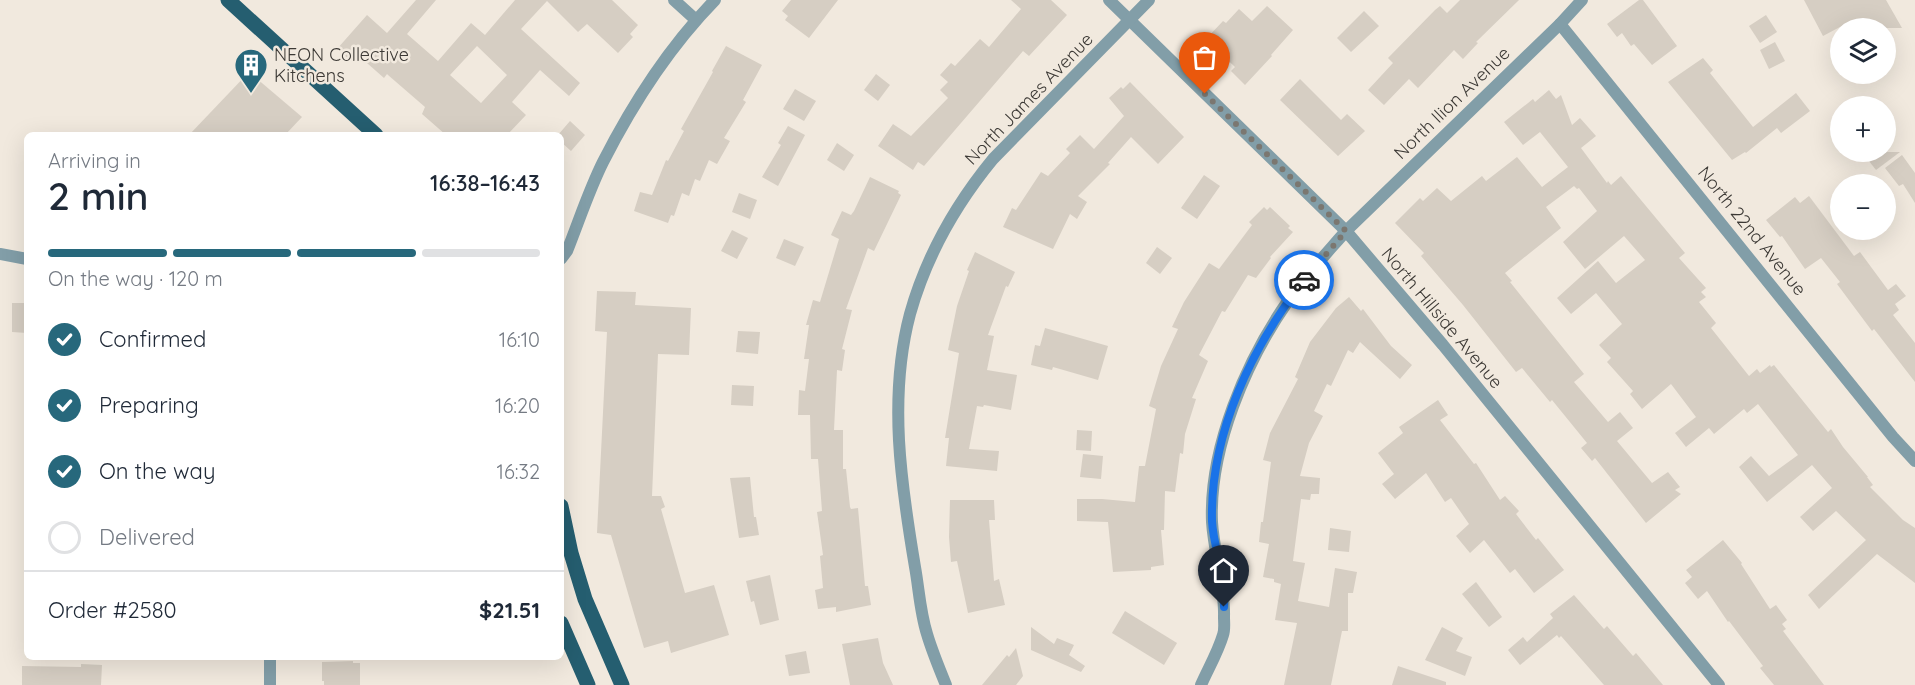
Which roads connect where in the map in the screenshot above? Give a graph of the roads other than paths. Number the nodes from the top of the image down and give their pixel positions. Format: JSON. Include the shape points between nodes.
{"nodes":[{"id":1,"x":228,"y":0,"type":"edge"},
{"id":2,"x":674,"y":0,"type":"edge"},
{"id":3,"x":716,"y":0,"type":"edge"},
{"id":4,"x":1109,"y":0,"type":"edge"},
{"id":5,"x":1149,"y":0,"type":"edge"},
{"id":6,"x":1582,"y":0,"type":"edge"},
{"id":7,"x":1130,"y":19,"type":"junction"},
{"id":8,"x":696,"y":20,"type":"junction"},
{"id":9,"x":1560,"y":24,"type":"junction"},
{"id":10,"x":373,"y":132,"type":"edge"},
{"id":11,"x":1346,"y":231,"type":"junction"},
{"id":12,"x":0,"y":254,"type":"edge"},
{"id":13,"x":564,"y":255,"type":"edge"},
{"id":14,"x":24,"y":258,"type":"edge"},
{"id":15,"x":1915,"y":461,"type":"edge"},
{"id":16,"x":564,"y":520,"type":"edge"},
{"id":17,"x":564,"y":630,"type":"edge"},
{"id":18,"x":270,"y":660,"type":"edge"},
{"id":19,"x":270,"y":685,"type":"edge"},
{"id":20,"x":588,"y":685,"type":"edge"},
{"id":21,"x":622,"y":685,"type":"edge"},
{"id":22,"x":945,"y":685,"type":"edge"},
{"id":23,"x":1201,"y":685,"type":"edge"},
{"id":24,"x":1719,"y":685,"type":"edge"}],
"edges":[{"from":1,"to":10,"type":"main road"},
{"from":2,"to":8,"type":"street"},
{"from":3,"to":8,"type":"street"},
{"from":4,"to":7,"type":"street","name":"North Hillside Avenue"},
{"from":5,"to":7,"type":"street","name":"North James Avenue"},
{"from":6,"to":9,"type":"street","name":"North Ilion Avenue"},
{"from":7,"to":11,"type":"street","name":"North Hillside Avenue"},
{"from":7,"to":22,"type":"street","name":"North James Avenue","via":[[970,187],[947,226],[910,314],[899,390],[899,446],[922,615]]},
{"from":8,"to":13,"type":"street","via":[[644,87],[603,162]]},
{"from":9,"to":11,"type":"street","name":"North Ilion Avenue"},
{"from":9,"to":15,"type":"street","name":"North 22nd Avenue"},
{"from":11,"to":23,"type":"street","name":"North Ilion Avenue","via":[[1287,302],[1233,403],[1219,458],[1212,522],[1223,579],[1224,634]]},
{"from":11,"to":24,"type":"street","name":"North Hillside Avenue"},
{"from":12,"to":14,"type":"street"},
{"from":16,"to":21,"type":"main road","via":[[585,599]]},
{"from":17,"to":20,"type":"main road"},
{"from":18,"to":19,"type":"street"}]}
